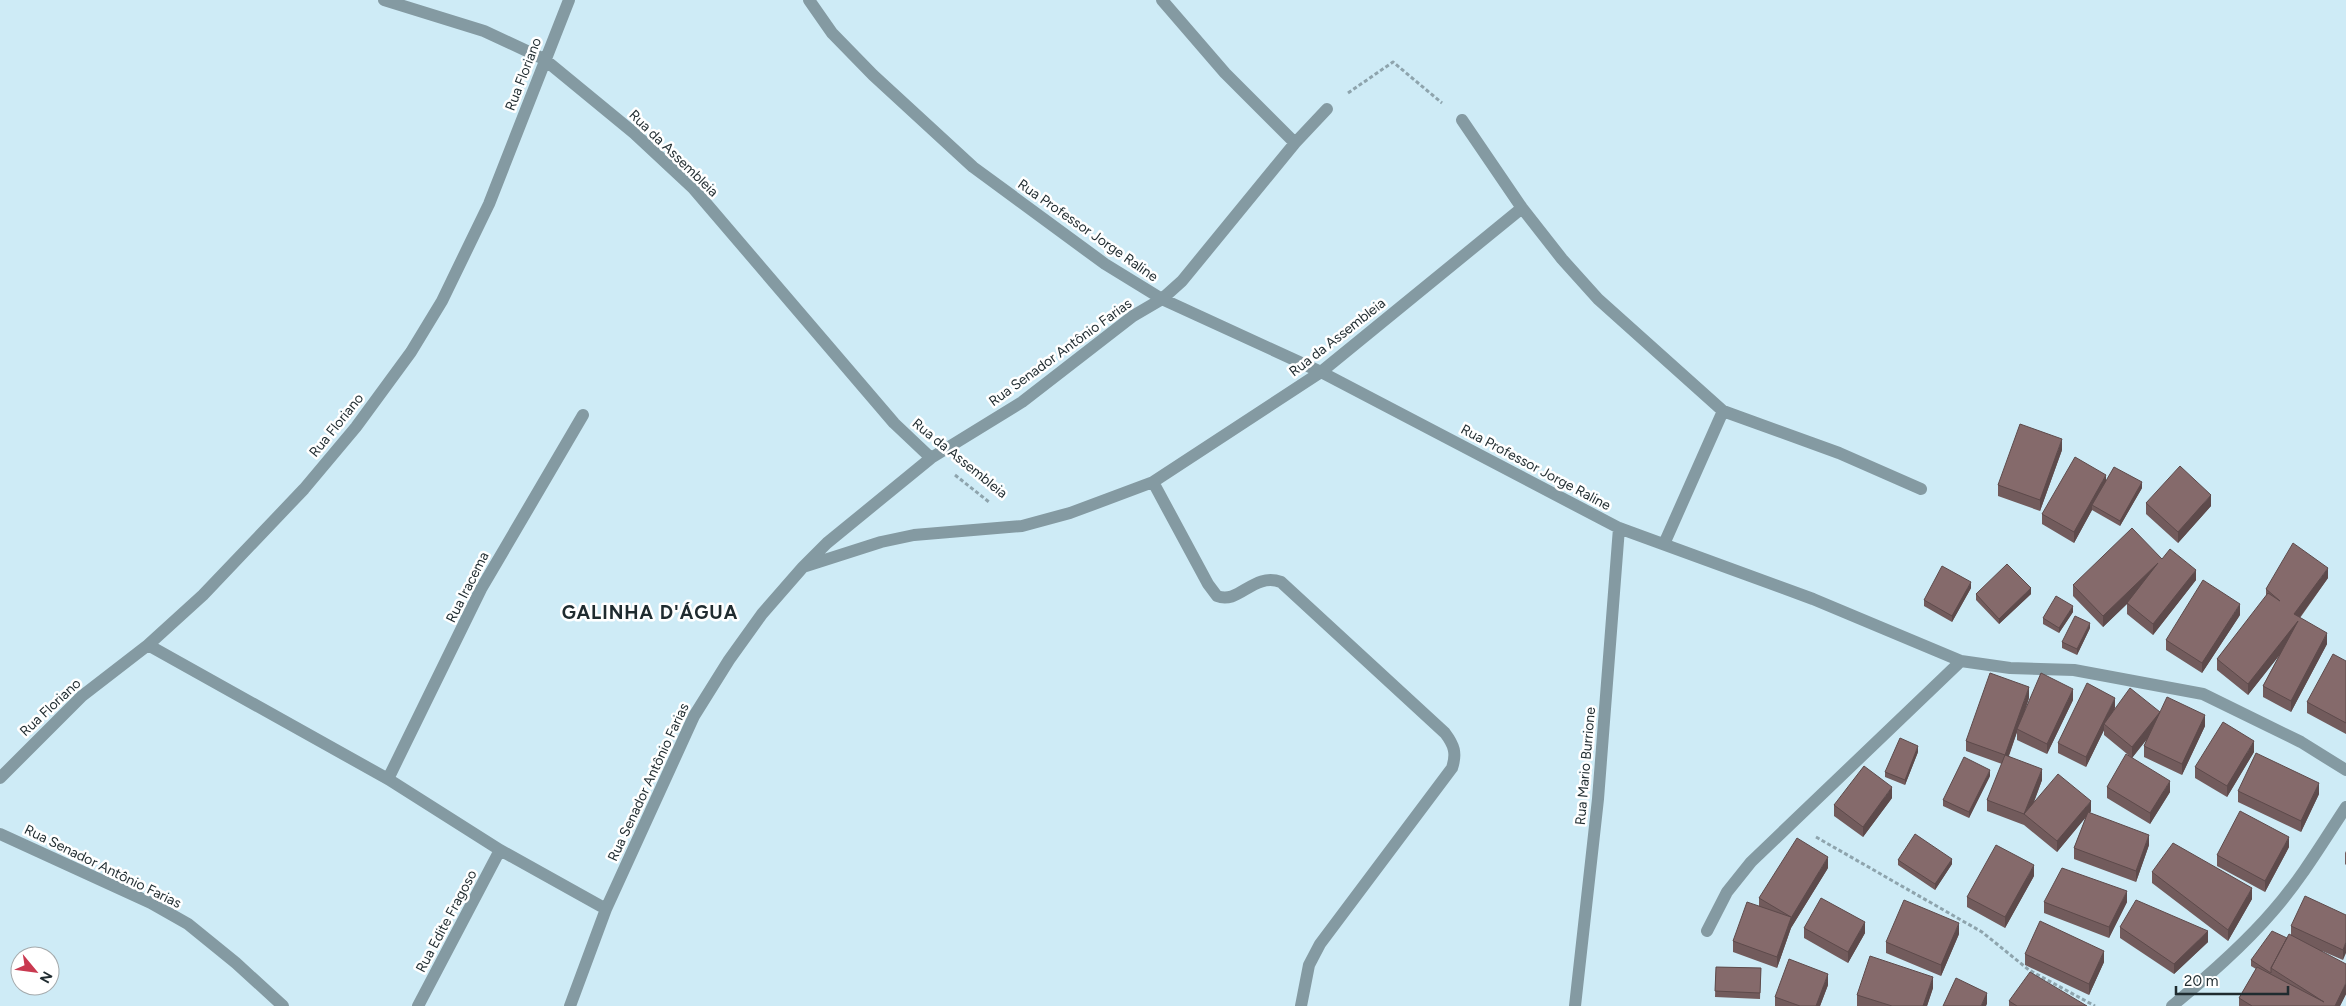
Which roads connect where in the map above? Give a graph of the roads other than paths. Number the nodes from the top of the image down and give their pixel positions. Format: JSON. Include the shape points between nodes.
{"nodes":[{"id":1,"x":384,"y":0,"type":"edge"},
{"id":2,"x":569,"y":0,"type":"edge"},
{"id":3,"x":809,"y":0,"type":"edge"},
{"id":4,"x":1162,"y":0,"type":"edge"},
{"id":5,"x":544,"y":59,"type":"junction"},
{"id":6,"x":1327,"y":109,"type":"road end"},
{"id":7,"x":1462,"y":120,"type":"road end"},
{"id":8,"x":1295,"y":144,"type":"junction"},
{"id":9,"x":1522,"y":208,"type":"junction"},
{"id":10,"x":1162,"y":299,"type":"junction"},
{"id":11,"x":1321,"y":372,"type":"junction"},
{"id":12,"x":1723,"y":411,"type":"junction"},
{"id":13,"x":583,"y":415,"type":"dead end"},
{"id":14,"x":932,"y":458,"type":"junction"},
{"id":15,"x":1153,"y":482,"type":"junction"},
{"id":16,"x":1921,"y":489,"type":"dead end"},
{"id":17,"x":1619,"y":528,"type":"junction"},
{"id":18,"x":1664,"y":544,"type":"junction"},
{"id":19,"x":803,"y":567,"type":"junction"},
{"id":20,"x":148,"y":645,"type":"junction"},
{"id":21,"x":1961,"y":661,"type":"junction"},
{"id":22,"x":2346,"y":770,"type":"edge"},
{"id":23,"x":0,"y":778,"type":"edge"},
{"id":24,"x":388,"y":779,"type":"junction"},
{"id":25,"x":2346,"y":807,"type":"edge"},
{"id":26,"x":0,"y":834,"type":"edge"},
{"id":27,"x":500,"y":850,"type":"junction"},
{"id":28,"x":606,"y":909,"type":"junction"},
{"id":29,"x":1707,"y":931,"type":"dead end"},
{"id":30,"x":283,"y":1006,"type":"edge"},
{"id":31,"x":418,"y":1006,"type":"edge"},
{"id":32,"x":570,"y":1006,"type":"edge"},
{"id":33,"x":1301,"y":1006,"type":"edge"},
{"id":34,"x":1575,"y":1006,"type":"edge"},
{"id":35,"x":2172,"y":1006,"type":"edge"}],
"edges":[{"from":1,"to":5,"type":"street","name":"Rua da Assembleia","via":[[484,31]]},
{"from":2,"to":5,"type":"street","name":"Rua Floriano"},
{"from":3,"to":10,"type":"street","name":"Rua Professor Jorge Raline","via":[[832,33],[973,167],[1105,264]]},
{"from":4,"to":8,"type":"street","via":[[1225,73]]},
{"from":5,"to":14,"type":"street","name":"Rua da Assembleia","via":[[634,133],[693,188],[894,423]]},
{"from":5,"to":20,"type":"street","name":"Rua Floriano","via":[[489,204],[442,301],[411,352],[356,427],[304,489],[203,595]]},
{"from":6,"to":8,"type":"street","name":"Rua Senador Antônio Farias"},
{"from":7,"to":9,"type":"street"},
{"from":8,"to":10,"type":"street","name":"Rua Senador Antônio Farias","via":[[1182,281]]},
{"from":9,"to":11,"type":"street","name":"Rua da Assembleia"},
{"from":9,"to":12,"type":"street","via":[[1598,299]]},
{"from":10,"to":11,"type":"street","name":"Rua Professor Jorge Raline"},
{"from":10,"to":14,"type":"street","name":"Rua Senador Antônio Farias","via":[[1134,316],[1022,402]]},
{"from":11,"to":15,"type":"street","name":"Rua da Assembleia"},
{"from":11,"to":17,"type":"street","name":"Rua Professor Jorge Raline"},
{"from":12,"to":16,"type":"street","via":[[1838,453]]},
{"from":12,"to":18,"type":"street"},
{"from":13,"to":24,"type":"street","name":"Rua Iracema","via":[[481,589]]},
{"from":14,"to":19,"type":"street","name":"Rua Senador Antônio Farias","via":[[859,516]]},
{"from":15,"to":19,"type":"street","name":"Rua da Assembleia","via":[[1070,513],[1022,526],[914,535]]},
{"from":15,"to":33,"type":"street","via":[[1217,596],[1230,597],[1266,579],[1281,582],[1445,733],[1454,745],[1452,768],[1320,944],[1309,965]]},
{"from":17,"to":18,"type":"street","name":"Rua Professor Jorge Raline"},
{"from":17,"to":34,"type":"street","name":"Rua Mario Burrione","via":[[1598,799]]},
{"from":18,"to":21,"type":"street","name":"Rua Professor Jorge Raline","via":[[1813,599]]},
{"from":19,"to":28,"type":"street","name":"Rua Senador Antônio Farias","via":[[762,614],[694,716]]},
{"from":20,"to":23,"type":"street","name":"Rua Floriano","via":[[82,696]]},
{"from":20,"to":24,"type":"street"},
{"from":21,"to":22,"type":"street","name":"Rua Professor Jorge Raline","via":[[2010,668],[2074,670],[2202,694],[2301,742]]},
{"from":21,"to":29,"type":"street","via":[[1750,862],[1727,892]]},
{"from":24,"to":27,"type":"street"},
{"from":25,"to":35,"type":"street","via":[[2273,912],[2207,978]]},
{"from":26,"to":30,"type":"street","name":"Rua Senador Antônio Farias","via":[[151,903],[188,924]]},
{"from":27,"to":28,"type":"street"},
{"from":27,"to":31,"type":"street","name":"Rua Edite Fragoso"},
{"from":28,"to":32,"type":"street","name":"Rua Senador Antônio Farias"}]}
